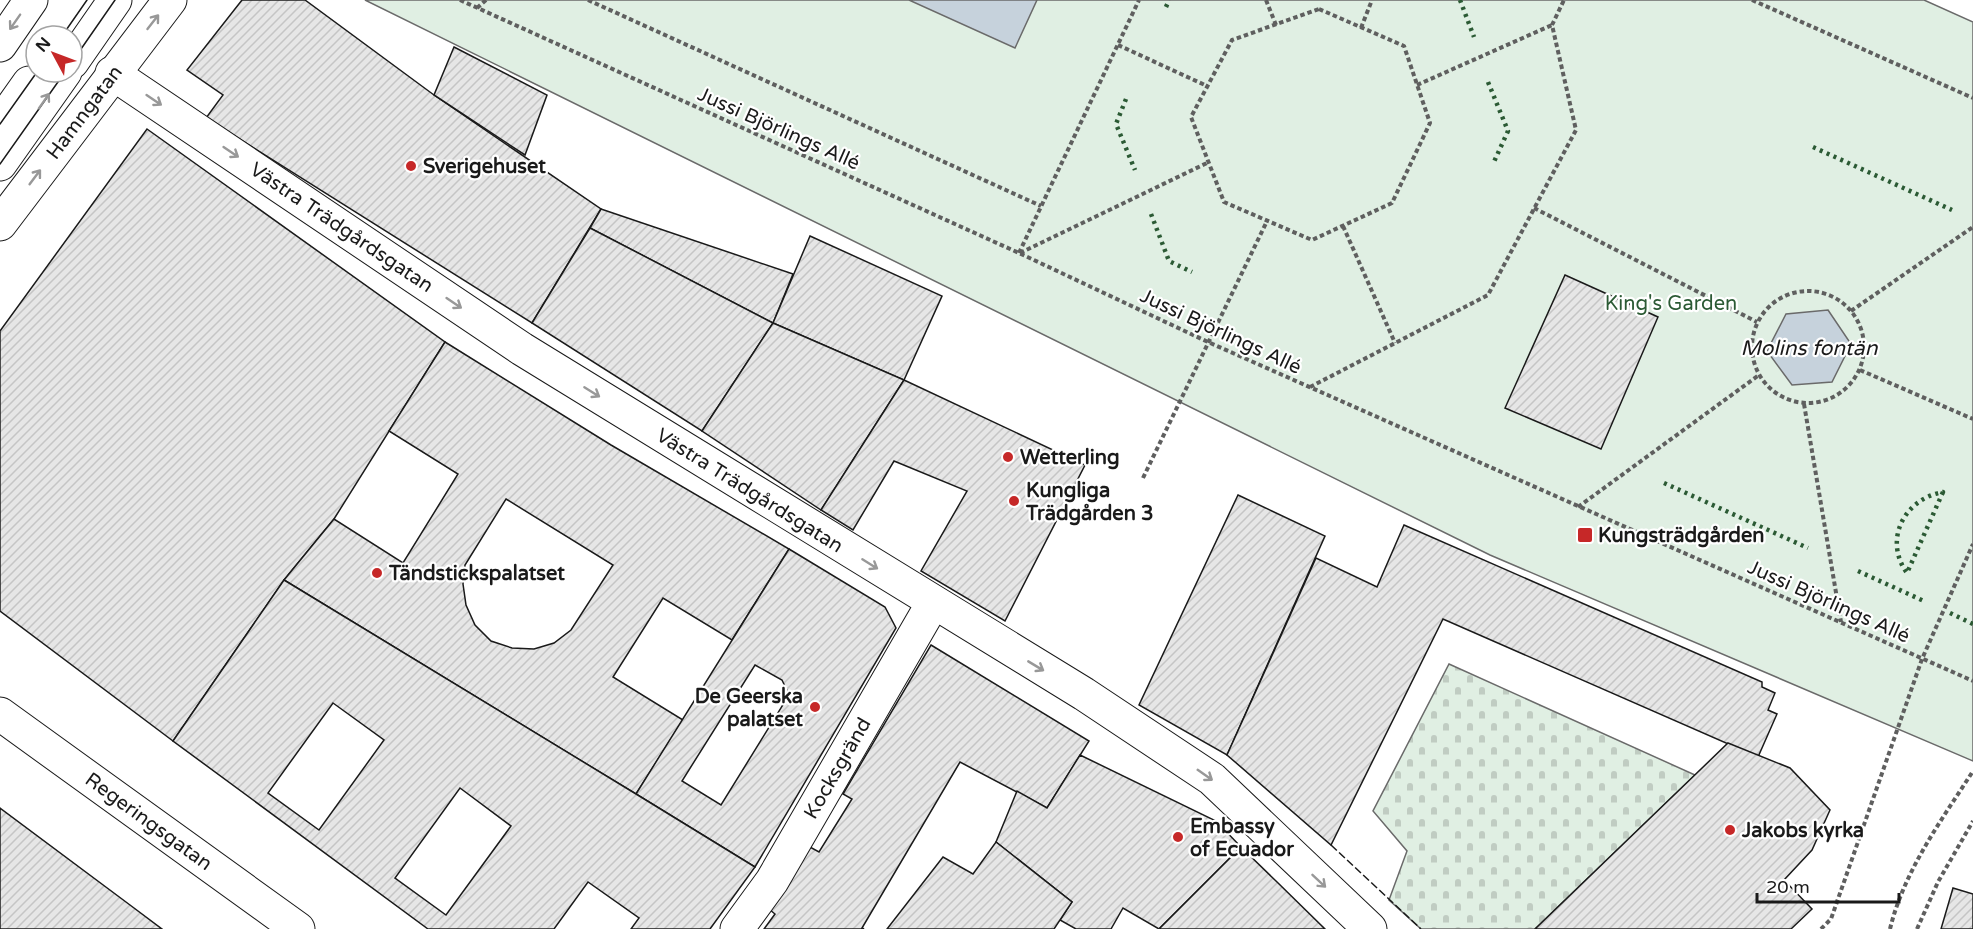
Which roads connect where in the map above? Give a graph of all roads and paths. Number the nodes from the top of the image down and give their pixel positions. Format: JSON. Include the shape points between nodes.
{"nodes":[{"id":1,"x":31,"y":0,"type":"edge"},
{"id":2,"x":87,"y":0,"type":"edge"},
{"id":3,"x":115,"y":0,"type":"edge"},
{"id":4,"x":170,"y":0,"type":"edge"},
{"id":5,"x":460,"y":0,"type":"edge"},
{"id":6,"x":486,"y":0,"type":"edge"},
{"id":7,"x":588,"y":0,"type":"edge"},
{"id":8,"x":1139,"y":0,"type":"edge"},
{"id":9,"x":1266,"y":0,"type":"edge"},
{"id":10,"x":1372,"y":0,"type":"edge"},
{"id":11,"x":1564,"y":0,"type":"edge"},
{"id":12,"x":1752,"y":0,"type":"edge"},
{"id":13,"x":477,"y":8,"type":"junction"},
{"id":14,"x":70,"y":24,"type":"edge"},
{"id":15,"x":1276,"y":25,"type":"junction"},
{"id":16,"x":1552,"y":25,"type":"junction"},
{"id":17,"x":1361,"y":28,"type":"junction"},
{"id":18,"x":0,"y":45,"type":"edge"},
{"id":19,"x":84,"y":45,"type":"edge"},
{"id":20,"x":1118,"y":45,"type":"junction"},
{"id":21,"x":112,"y":73,"type":"junction"},
{"id":22,"x":28,"y":84,"type":"edge"},
{"id":23,"x":57,"y":84,"type":"edge"},
{"id":24,"x":1417,"y":85,"type":"junction"},
{"id":25,"x":1207,"y":86,"type":"junction"},
{"id":26,"x":1973,"y":98,"type":"edge"},
{"id":27,"x":0,"y":124,"type":"edge"},
{"id":28,"x":1209,"y":162,"type":"junction"},
{"id":29,"x":0,"y":164,"type":"edge"},
{"id":30,"x":1041,"y":206,"type":"junction"},
{"id":31,"x":1534,"y":208,"type":"junction"},
{"id":32,"x":1267,"y":221,"type":"junction"},
{"id":33,"x":0,"y":224,"type":"edge"},
{"id":34,"x":1344,"y":226,"type":"junction"},
{"id":35,"x":1973,"y":227,"type":"edge"},
{"id":36,"x":1019,"y":253,"type":"junction"},
{"id":37,"x":1851,"y":311,"type":"junction"},
{"id":38,"x":1757,"y":322,"type":"junction"},
{"id":39,"x":1208,"y":342,"type":"junction"},
{"id":40,"x":1395,"y":343,"type":"junction"},
{"id":41,"x":1860,"y":370,"type":"junction"},
{"id":42,"x":1759,"y":375,"type":"junction"},
{"id":43,"x":1310,"y":387,"type":"junction"},
{"id":44,"x":1804,"y":404,"type":"junction"},
{"id":45,"x":1973,"y":419,"type":"edge"},
{"id":46,"x":1143,"y":478,"type":"dead end"},
{"id":47,"x":1578,"y":507,"type":"junction"},
{"id":48,"x":1973,"y":544,"type":"edge"},
{"id":49,"x":933,"y":603,"type":"junction"},
{"id":50,"x":1841,"y":623,"type":"junction"},
{"id":51,"x":1922,"y":658,"type":"junction"},
{"id":52,"x":1973,"y":681,"type":"edge"},
{"id":53,"x":0,"y":714,"type":"edge"},
{"id":54,"x":1973,"y":771,"type":"edge"},
{"id":55,"x":1973,"y":821,"type":"edge"},
{"id":56,"x":298,"y":929,"type":"edge"},
{"id":57,"x":737,"y":929,"type":"edge"},
{"id":58,"x":1370,"y":929,"type":"edge"},
{"id":59,"x":1821,"y":929,"type":"edge"},
{"id":60,"x":1890,"y":929,"type":"edge"},
{"id":61,"x":1917,"y":929,"type":"edge"}],
"edges":[{"from":1,"to":18,"type":"street","one_way":true},
{"from":2,"to":14,"type":"street"},
{"from":3,"to":19,"type":"street","name":"Hamngatan"},
{"from":21,"to":4,"type":"street","name":"Hamngatan","one_way":true},
{"from":5,"to":13,"type":"path","name":"Jussi Björlings Allé"},
{"from":6,"to":13,"type":"path"},
{"from":7,"to":30,"type":"path"},
{"from":8,"to":20,"type":"path"},
{"from":9,"to":15,"type":"path"},
{"from":10,"to":17,"type":"path"},
{"from":11,"to":16,"type":"path"},
{"from":12,"to":26,"type":"path"},
{"from":13,"to":36,"type":"path","name":"Jussi Björlings Allé"},
{"from":15,"to":17,"type":"path","via":[[1319,9]]},
{"from":15,"to":25,"type":"path","via":[[1232,40]]},
{"from":16,"to":24,"type":"path"},
{"from":16,"to":31,"type":"path","via":[[1576,130]]},
{"from":17,"to":24,"type":"path","via":[[1404,46]]},
{"from":20,"to":25,"type":"path"},
{"from":20,"to":30,"type":"path"},
{"from":33,"to":21,"type":"street","name":"Hamngatan","one_way":true},
{"from":21,"to":49,"type":"street","name":"Västra Trädgårdsgatan","one_way":true,"via":[[522,349]]},
{"from":22,"to":27,"type":"street"},
{"from":29,"to":23,"type":"street","name":"Hamngatan","one_way":true},
{"from":24,"to":34,"type":"path","via":[[1430,123],[1392,203]]},
{"from":25,"to":28,"type":"path","via":[[1191,117]]},
{"from":28,"to":32,"type":"path","via":[[1224,202]]},
{"from":28,"to":36,"type":"path"},
{"from":30,"to":36,"type":"path"},
{"from":31,"to":38,"type":"path"},
{"from":31,"to":40,"type":"path","via":[[1488,295]]},
{"from":32,"to":34,"type":"path","via":[[1312,240]]},
{"from":32,"to":39,"type":"path"},
{"from":34,"to":40,"type":"path"},
{"from":35,"to":37,"type":"path"},
{"from":36,"to":39,"type":"path","name":"Jussi Björlings Allé"},
{"from":37,"to":38,"type":"path","via":[[1837,298],[1802,291],[1783,296]]},
{"from":37,"to":41,"type":"path","via":[[1864,339]]},
{"from":38,"to":42,"type":"path","via":[[1752,339]]},
{"from":39,"to":43,"type":"path","name":"Jussi Björlings Allé"},
{"from":39,"to":46,"type":"path"},
{"from":40,"to":43,"type":"path"},
{"from":41,"to":44,"type":"path","via":[[1851,385],[1837,396]]},
{"from":41,"to":45,"type":"path"},
{"from":42,"to":44,"type":"path","via":[[1778,394]]},
{"from":42,"to":47,"type":"path"},
{"from":43,"to":47,"type":"path","name":"Jussi Björlings Allé"},
{"from":44,"to":50,"type":"path"},
{"from":47,"to":50,"type":"path","name":"Jussi Björlings Allé"},
{"from":48,"to":51,"type":"path"},
{"from":49,"to":57,"type":"street","name":"Kocksgränd","via":[[772,881]]},
{"from":49,"to":58,"type":"street","name":"Västra Trädgårdsgatan","one_way":true,"via":[[1084,694],[1212,779]]},
{"from":50,"to":51,"type":"path","name":"Jussi Björlings Allé"},
{"from":51,"to":52,"type":"path","name":"Jussi Björlings Allé"},
{"from":51,"to":59,"type":"path","via":[[1832,919]]},
{"from":53,"to":56,"type":"street","name":"Regeringsgatan"},
{"from":54,"to":60,"type":"path","via":[[1905,883]]},
{"from":55,"to":61,"type":"path"}]}
